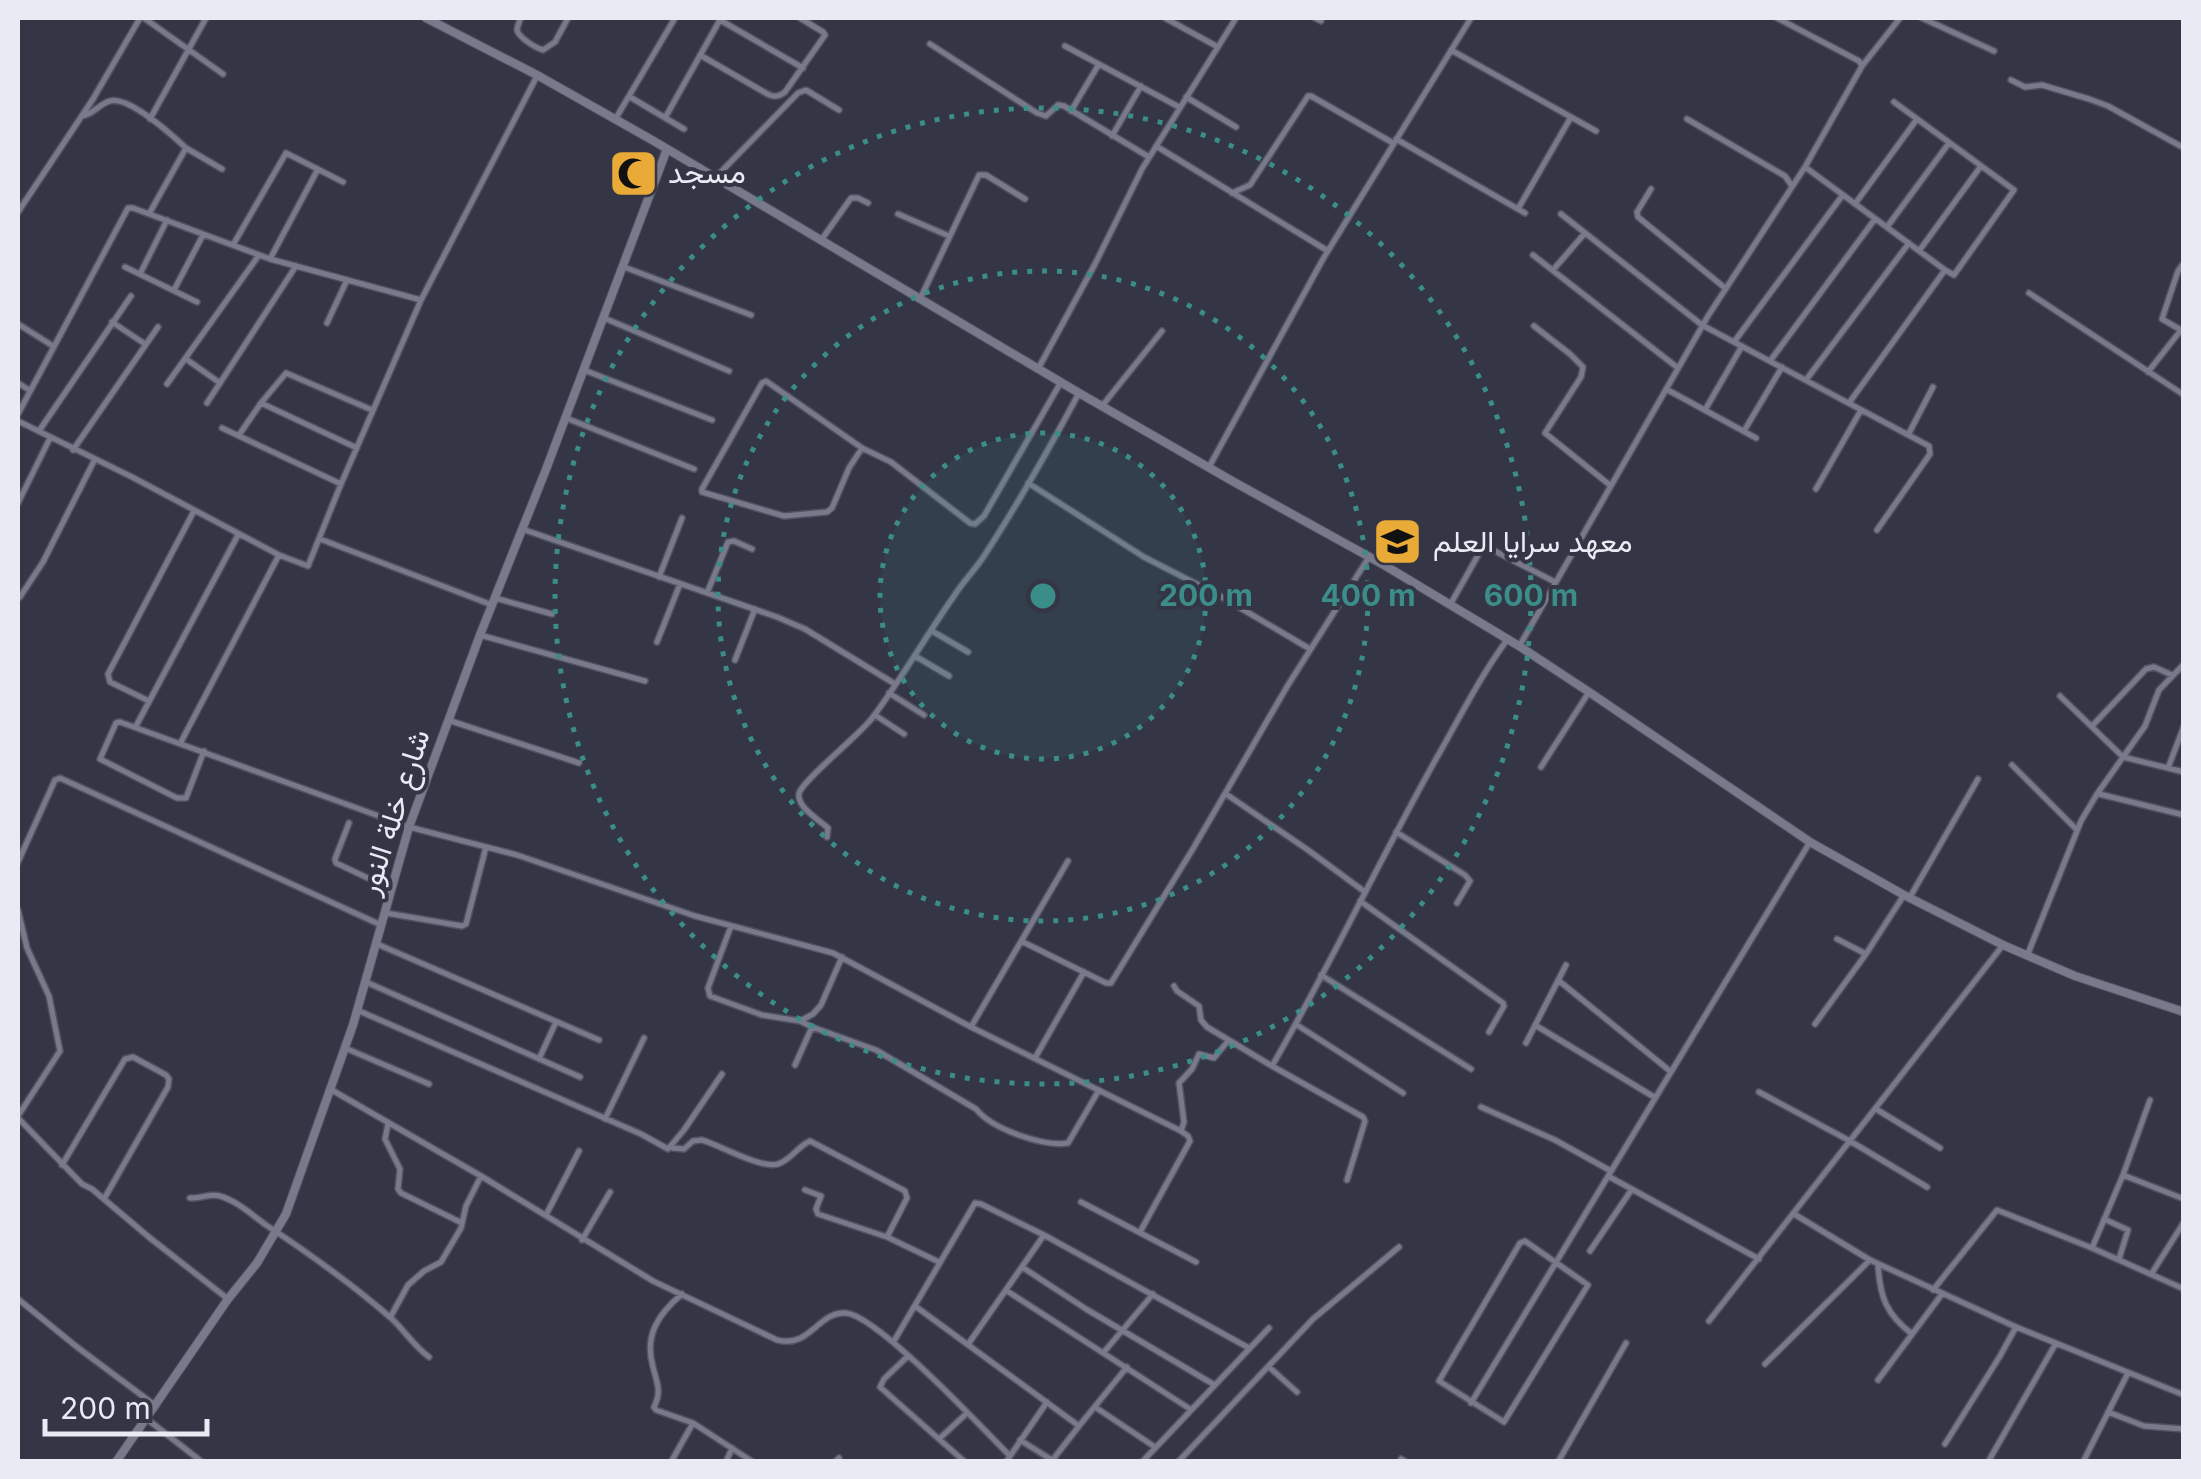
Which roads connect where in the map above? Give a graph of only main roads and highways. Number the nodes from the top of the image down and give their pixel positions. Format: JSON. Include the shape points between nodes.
{"nodes":[{"id":1,"x":426,"y":18,"type":"edge"},
{"id":2,"x":667,"y":149,"type":"junction"},
{"id":3,"x":2184,"y":1012,"type":"edge"},
{"id":4,"x":119,"y":1458,"type":"edge"}],
"edges":[{"from":1,"to":2,"type":"main road"},
{"from":2,"to":3,"type":"main road","via":[[1519,646],[1810,842],[2026,956]]},
{"from":2,"to":4,"type":"main road","name":"شارع خلة النور","via":[[409,827],[366,982],[286,1214]]}]}
